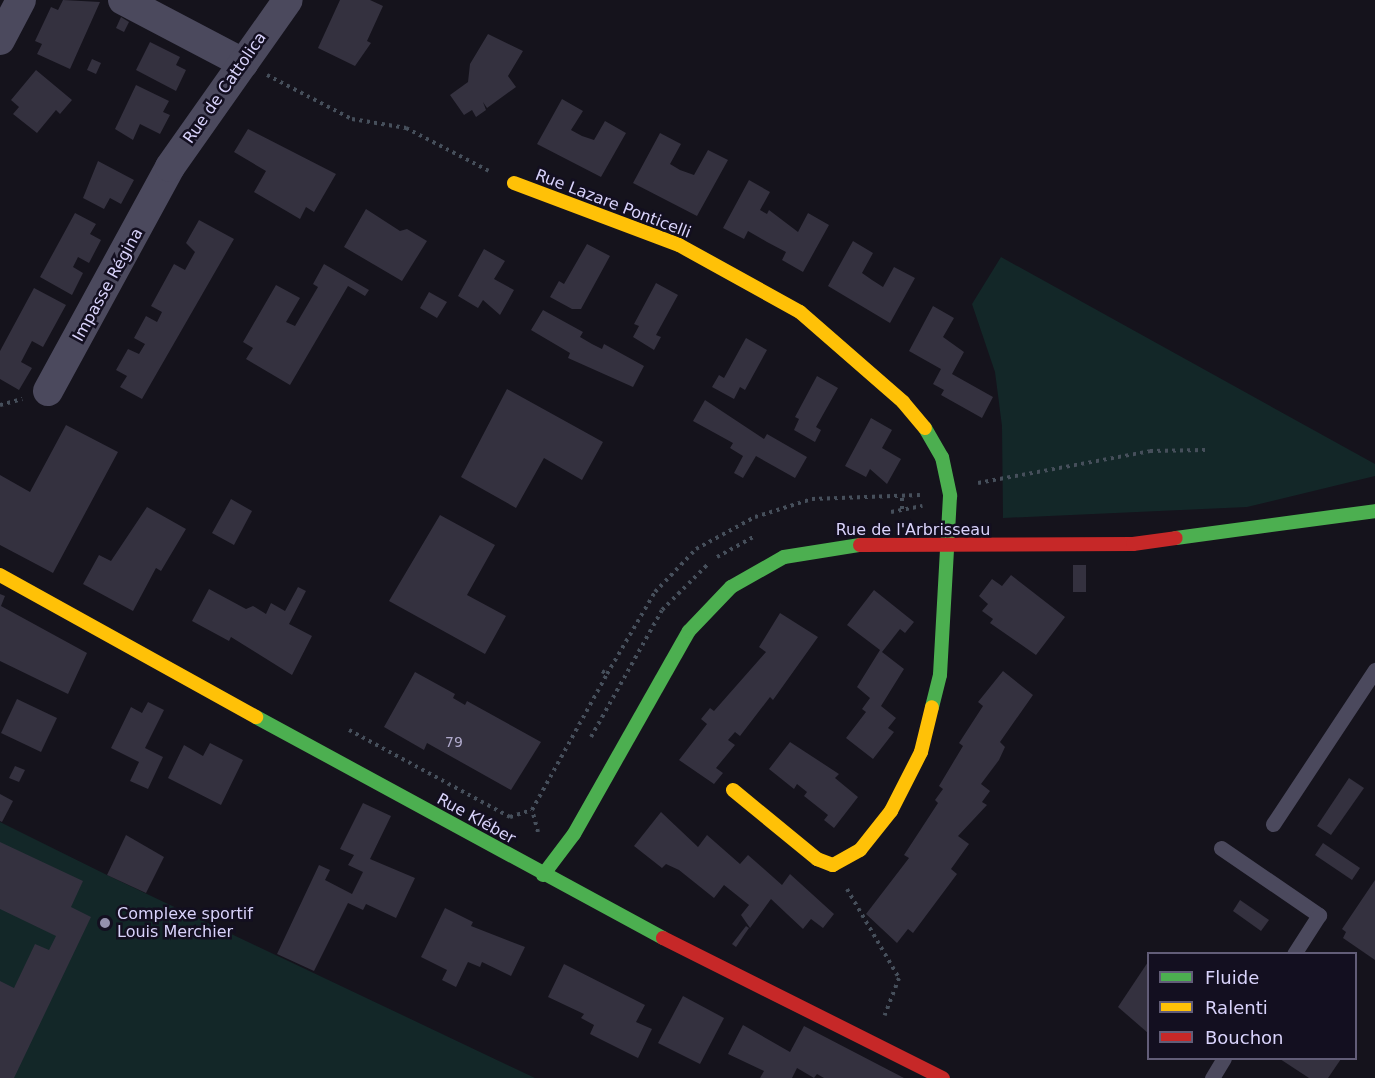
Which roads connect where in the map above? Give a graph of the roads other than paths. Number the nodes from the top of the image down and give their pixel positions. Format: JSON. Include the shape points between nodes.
{"nodes":[{"id":1,"x":21,"y":0,"type":"edge"},
{"id":2,"x":123,"y":0,"type":"edge"},
{"id":3,"x":288,"y":0,"type":"edge"},
{"id":4,"x":0,"y":40,"type":"edge"},
{"id":5,"x":243,"y":63,"type":"junction"},
{"id":6,"x":164,"y":177,"type":"joint"},
{"id":7,"x":514,"y":183,"type":"road end"},
{"id":8,"x":48,"y":391,"type":"dead end"},
{"id":9,"x":1375,"y":511,"type":"edge"},
{"id":10,"x":950,"y":545,"type":"junction"},
{"id":11,"x":0,"y":574,"type":"edge"},
{"id":12,"x":1375,"y":670,"type":"edge"},
{"id":13,"x":733,"y":790,"type":"dead end"},
{"id":14,"x":1273,"y":824,"type":"dead end"},
{"id":15,"x":1221,"y":848,"type":"dead end"},
{"id":16,"x":543,"y":875,"type":"junction"},
{"id":17,"x":1295,"y":952,"type":"edge"},
{"id":18,"x":1223,"y":1060,"type":"edge"},
{"id":19,"x":943,"y":1078,"type":"edge"},
{"id":20,"x":1212,"y":1078,"type":"edge"}],
"edges":[{"from":1,"to":4,"type":"street"},
{"from":2,"to":5,"type":"street"},
{"from":3,"to":5,"type":"street","name":"Rue de Cattolica"},
{"from":5,"to":6,"type":"street","name":"Rue de Cattolica"},
{"from":6,"to":8,"type":"street","name":"Impasse Régina"},
{"from":7,"to":10,"type":"street","name":"Rue Lazare Ponticelli","via":[[679,245],[744,278],[827,332],[903,402],[936,444],[947,474]]},
{"from":9,"to":10,"type":"street","name":"Rue de l'Arbrisseau","via":[[1133,544]]},
{"from":10,"to":13,"type":"street","name":"Rue Lazare Ponticelli","via":[[940,675],[921,752],[879,827],[854,855],[833,865],[817,859]]},
{"from":10,"to":16,"type":"street","name":"Rue de l'Arbrisseau","via":[[850,545],[808,551],[784,557],[731,587],[673,656],[574,834]]},
{"from":11,"to":16,"type":"street","name":"Rue Kléber"},
{"from":12,"to":14,"type":"lane"},
{"from":15,"to":17,"type":"lane","via":[[1319,915]]},
{"from":16,"to":19,"type":"street","name":"Rue Kléber"},
{"from":18,"to":20,"type":"lane"}]}
